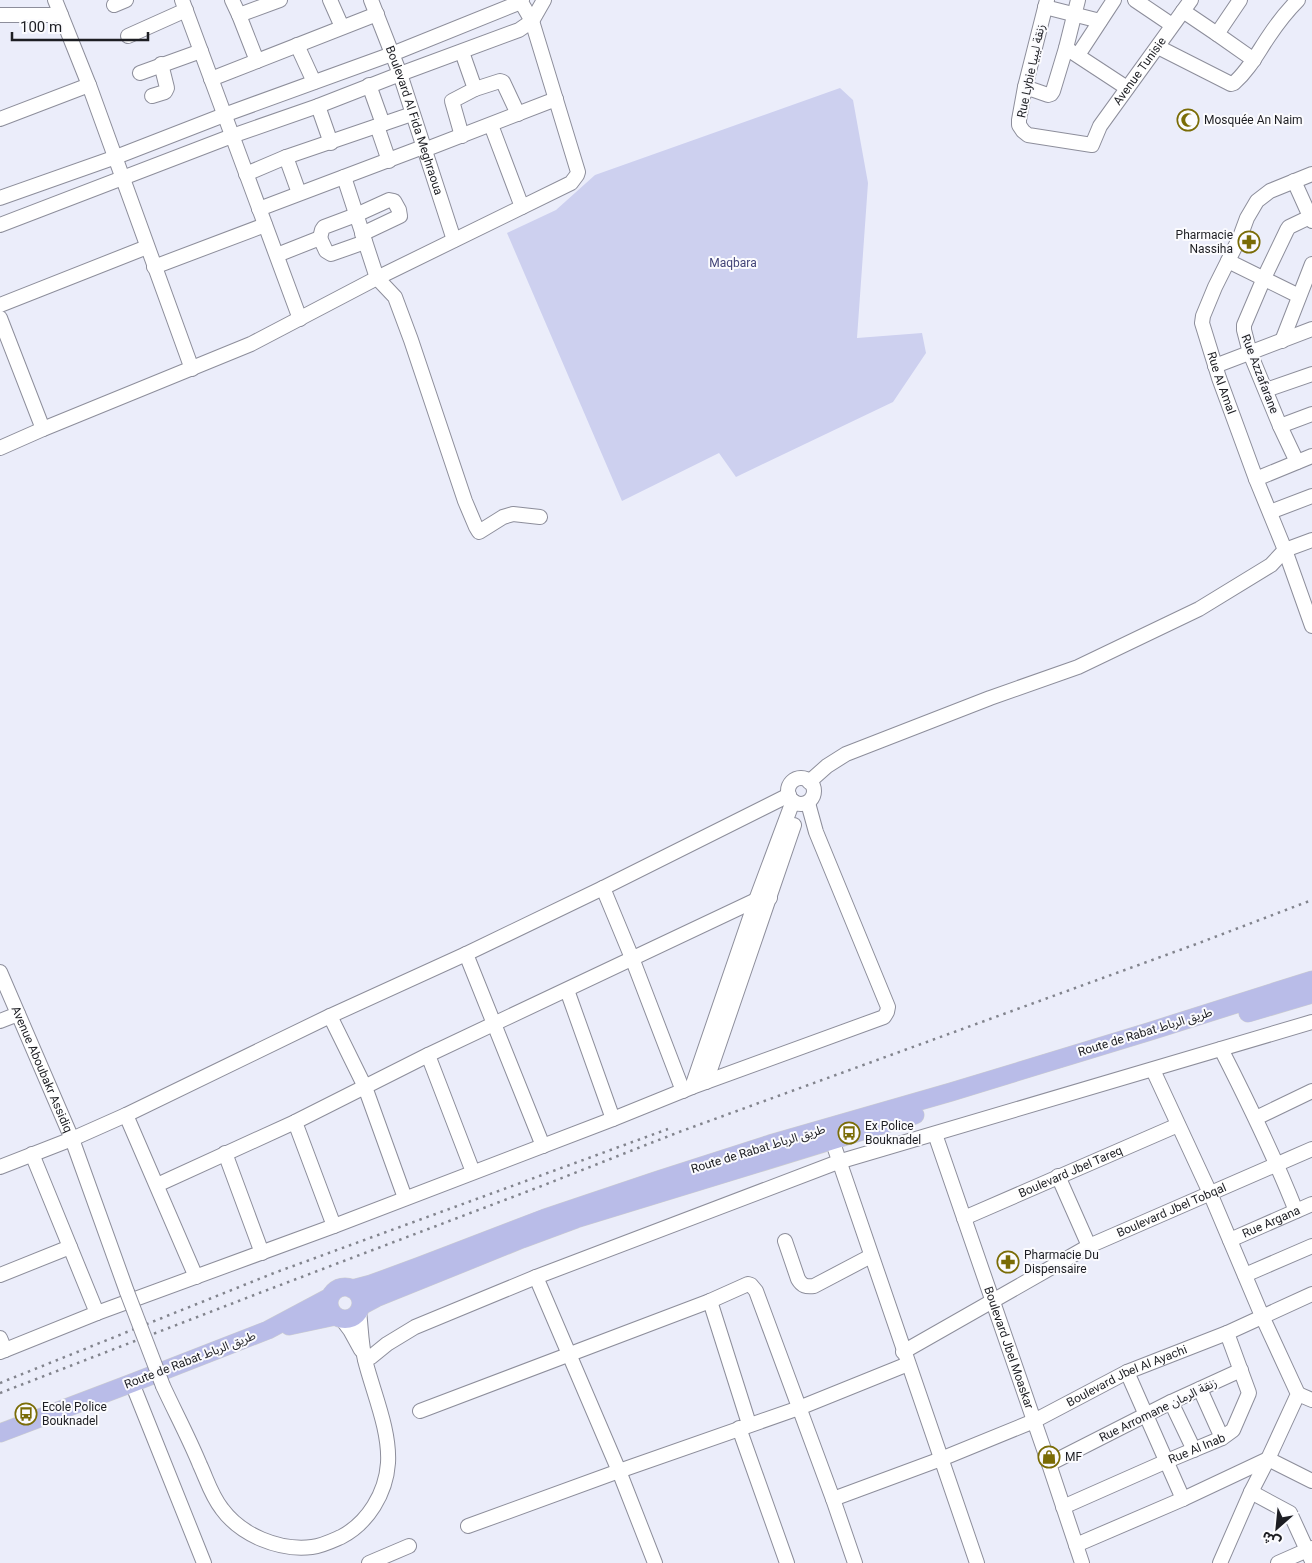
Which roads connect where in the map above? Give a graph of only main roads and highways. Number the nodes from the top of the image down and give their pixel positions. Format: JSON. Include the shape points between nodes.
{"nodes":[{"id":1,"x":1312,"y":980,"type":"edge"},
{"id":2,"x":1312,"y":994,"type":"edge"},
{"id":3,"x":352,"y":1289,"type":"junction"},
{"id":4,"x":330,"y":1297,"type":"junction"},
{"id":5,"x":360,"y":1309,"type":"junction"},
{"id":6,"x":338,"y":1317,"type":"junction"},
{"id":7,"x":268,"y":1330,"type":"junction"},
{"id":8,"x":0,"y":1433,"type":"edge"}],
"edges":[{"from":1,"to":3,"type":"main road","name":"Route de Rabat طريق الرباط","via":[[658,1180]]},
{"from":2,"to":5,"type":"main road","name":"Route de Rabat طريق الرباط","via":[[576,1220],[376,1298]]},
{"from":3,"to":4,"type":"main road","via":[[343,1287]]},
{"from":3,"to":5,"type":"main road","via":[[361,1300]]},
{"from":4,"to":6,"type":"main road","via":[[330,1308]]},
{"from":4,"to":7,"type":"main road","name":"Route de Rabat طريق الرباط"},
{"from":5,"to":6,"type":"main road","via":[[351,1318]]},
{"from":6,"to":7,"type":"main road","name":"Route de Rabat طريق الرباط"},
{"from":7,"to":8,"type":"main road","name":"Route de Rabat طريق الرباط"}]}
